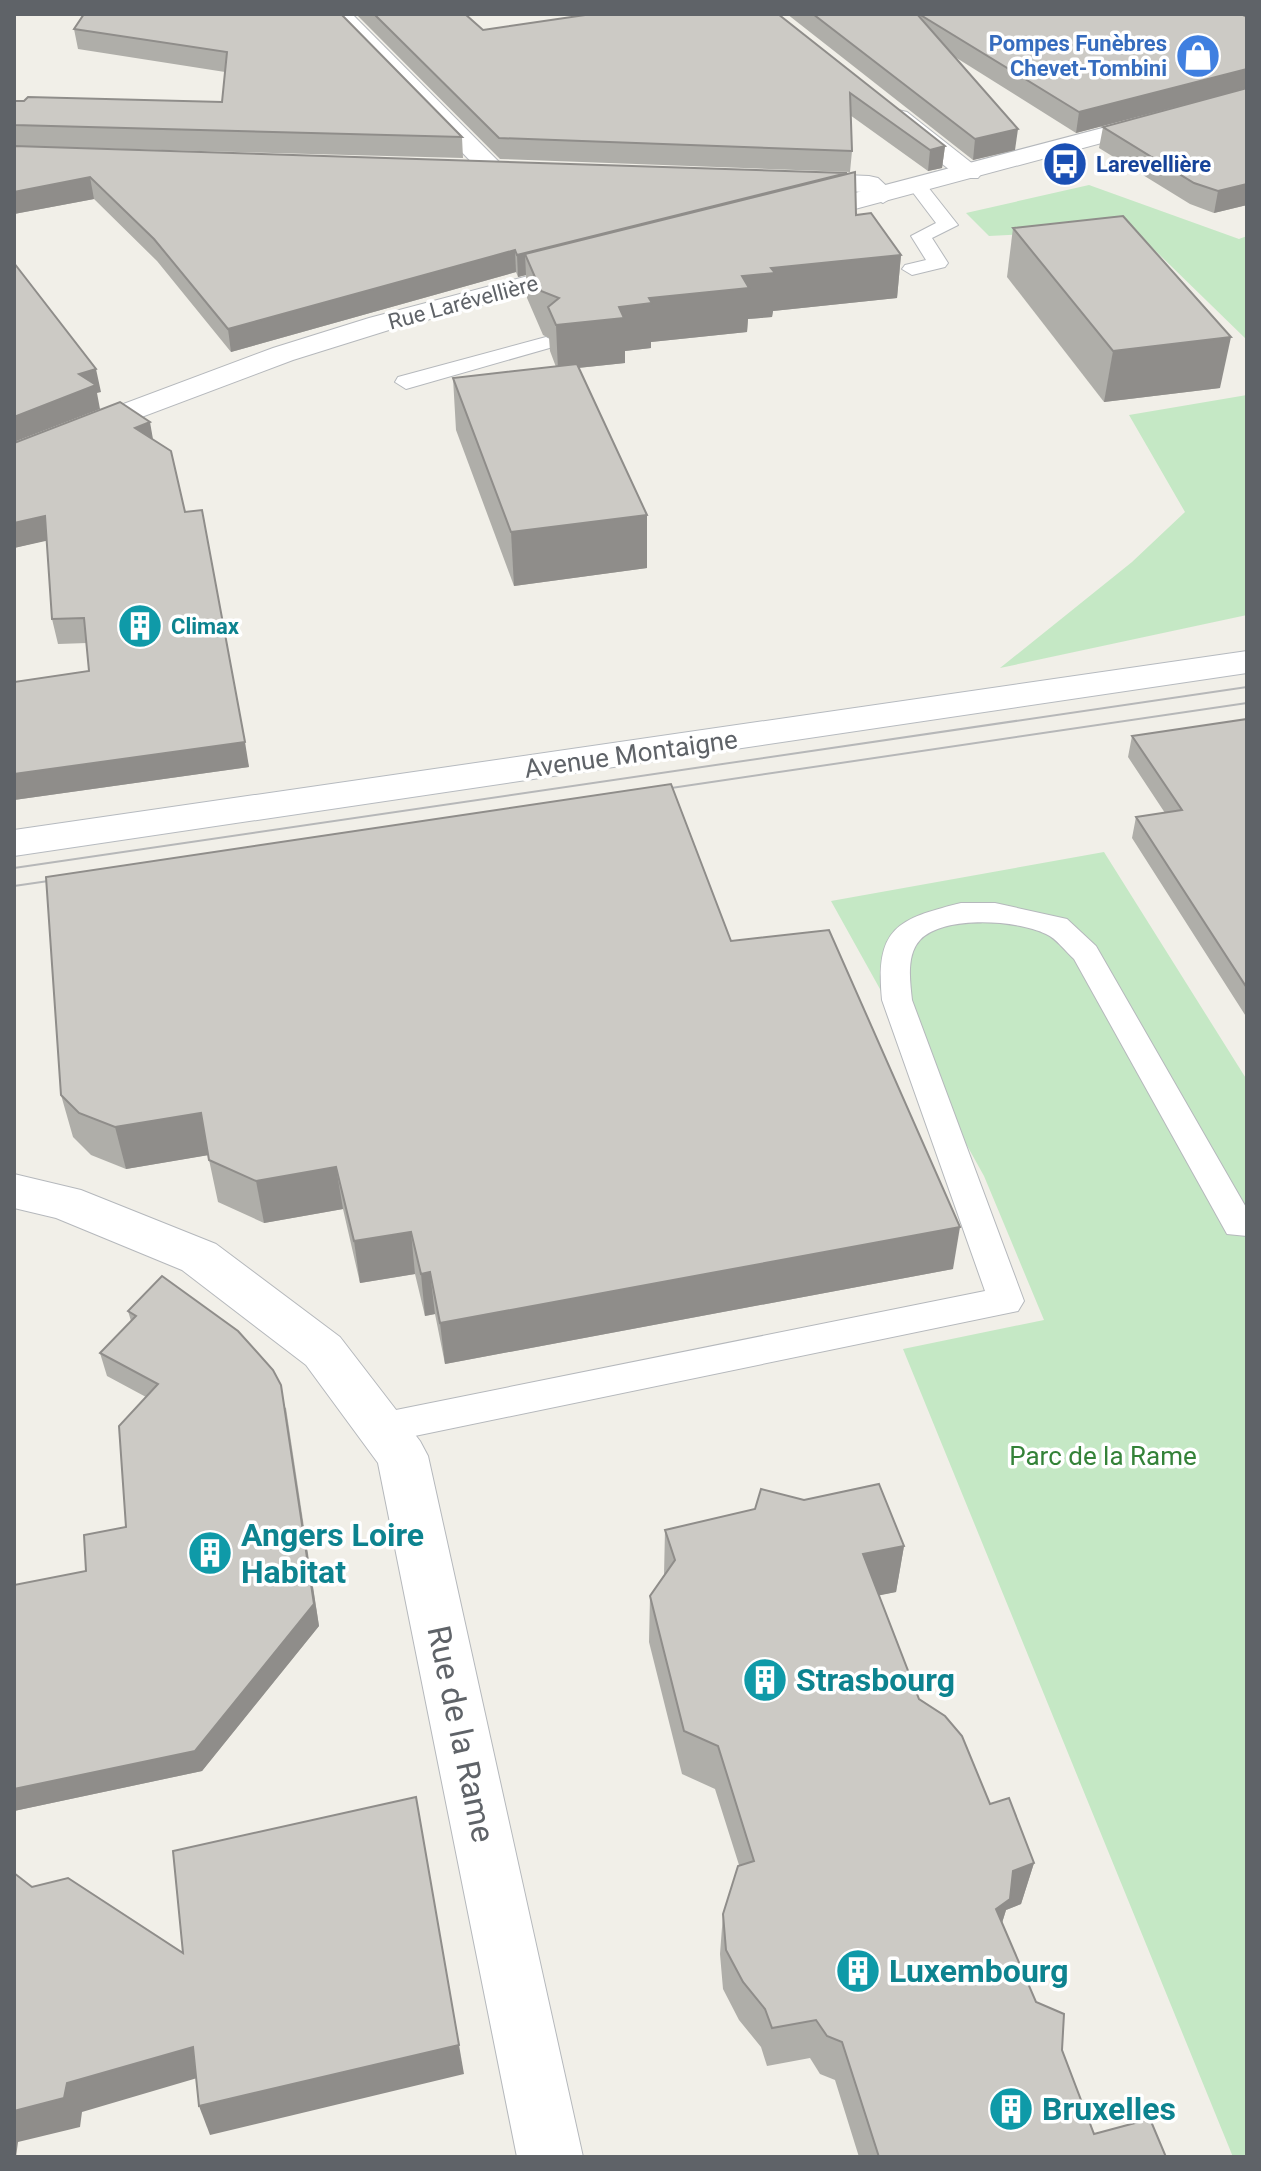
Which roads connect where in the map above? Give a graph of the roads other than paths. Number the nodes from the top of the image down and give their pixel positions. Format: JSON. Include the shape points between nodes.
{"nodes":[{"id":1,"x":339,"y":14,"type":"edge"},
{"id":2,"x":1247,"y":97,"type":"edge"},
{"id":3,"x":881,"y":104,"type":"edge"},
{"id":4,"x":461,"y":168,"type":"edge"},
{"id":5,"x":969,"y":173,"type":"junction"},
{"id":6,"x":776,"y":180,"type":"edge"},
{"id":7,"x":917,"y":186,"type":"junction"},
{"id":8,"x":883,"y":195,"type":"junction"},
{"id":9,"x":775,"y":222,"type":"edge"},
{"id":10,"x":605,"y":264,"type":"edge"},
{"id":11,"x":912,"y":269,"type":"dead end"},
{"id":12,"x":546,"y":343,"type":"edge"},
{"id":13,"x":406,"y":382,"type":"dead end"},
{"id":14,"x":14,"y":456,"type":"edge"},
{"id":15,"x":1247,"y":662,"type":"edge"},
{"id":16,"x":14,"y":843,"type":"edge"},
{"id":17,"x":14,"y":1191,"type":"edge"},
{"id":18,"x":1247,"y":1223,"type":"edge"},
{"id":19,"x":381,"y":1428,"type":"junction"},
{"id":20,"x":550,"y":2157,"type":"edge"}],
"edges":[{"from":1,"to":4,"type":"street","via":[[502,169]]},
{"from":2,"to":5,"type":"street"},
{"from":3,"to":5,"type":"street"},
{"from":5,"to":7,"type":"street"},
{"from":6,"to":8,"type":"street","via":[[869,184]]},
{"from":7,"to":8,"type":"street"},
{"from":7,"to":11,"type":"lane","via":[[948,225],[921,236],[938,263]]},
{"from":8,"to":9,"type":"street"},
{"from":10,"to":14,"type":"street","name":"Rue Larévellière","via":[[268,358]]},
{"from":12,"to":13,"type":"lane"},
{"from":15,"to":16,"type":"street","name":"Avenue Montaigne"},
{"from":17,"to":19,"type":"street","name":"Rue de la Rame","via":[[65,1202],[199,1257],[323,1351]]},
{"from":18,"to":19,"type":"lane","via":[[1239,1225],[1085,953],[1057,926],[995,913],[961,913],[925,922],[905,936],[894,968],[897,1000],[1006,1301]]},
{"from":19,"to":20,"type":"street","name":"Rue de la Rame","via":[[402,1456]]}]}
